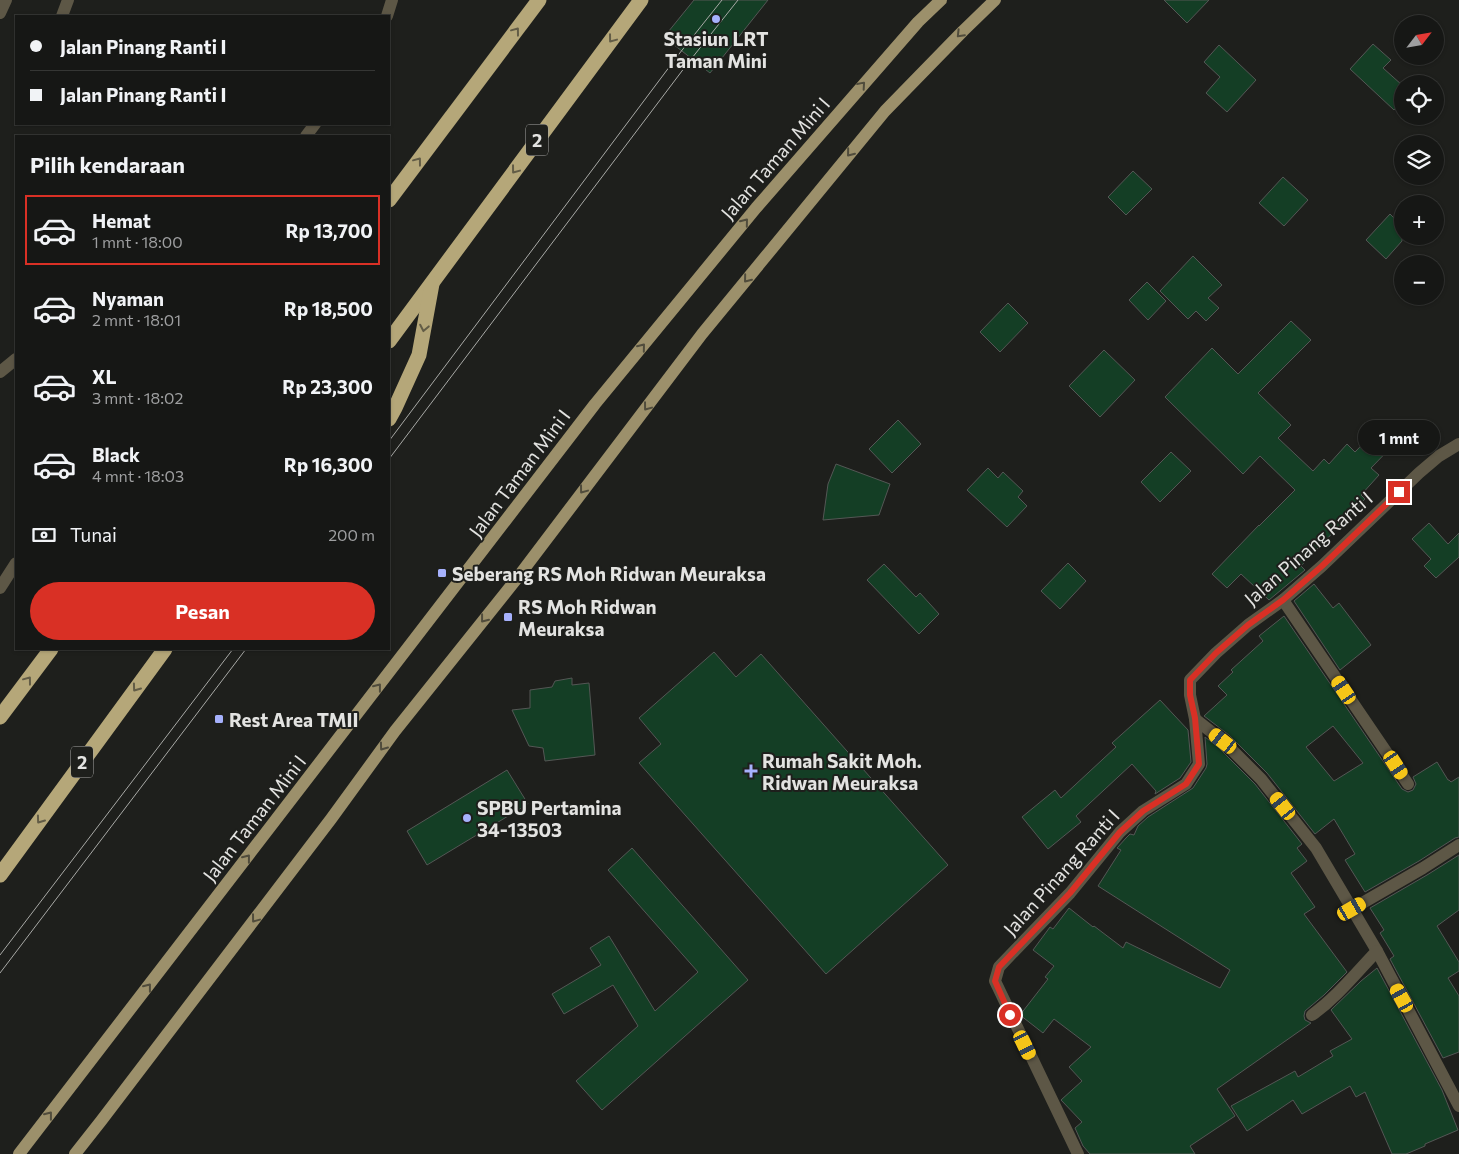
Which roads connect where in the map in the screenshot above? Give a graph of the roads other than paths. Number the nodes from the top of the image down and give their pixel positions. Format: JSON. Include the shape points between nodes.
{"nodes":[{"id":1,"x":6,"y":0,"type":"edge"},
{"id":2,"x":68,"y":0,"type":"edge"},
{"id":3,"x":392,"y":0,"type":"edge"},
{"id":4,"x":539,"y":0,"type":"edge"},
{"id":5,"x":641,"y":0,"type":"edge"},
{"id":6,"x":942,"y":0,"type":"edge"},
{"id":7,"x":995,"y":0,"type":"edge"},
{"id":8,"x":0,"y":12,"type":"edge"},
{"id":9,"x":62,"y":15,"type":"edge"},
{"id":10,"x":386,"y":15,"type":"edge"},
{"id":11,"x":390,"y":199,"type":"edge"},
{"id":12,"x":433,"y":280,"type":"junction"},
{"id":13,"x":390,"y":340,"type":"edge"},
{"id":14,"x":15,"y":361,"type":"edge"},
{"id":15,"x":0,"y":372,"type":"edge"},
{"id":16,"x":390,"y":417,"type":"edge"},
{"id":17,"x":1459,"y":444,"type":"edge"},
{"id":18,"x":15,"y":565,"type":"edge"},
{"id":19,"x":0,"y":588,"type":"edge"},
{"id":20,"x":1283,"y":600,"type":"junction"},
{"id":21,"x":50,"y":650,"type":"edge"},
{"id":22,"x":164,"y":650,"type":"edge"},
{"id":23,"x":0,"y":717,"type":"edge"},
{"id":24,"x":1195,"y":718,"type":"junction"},
{"id":25,"x":1408,"y":784,"type":"dead end"},
{"id":26,"x":1459,"y":845,"type":"edge"},
{"id":27,"x":0,"y":875,"type":"edge"},
{"id":28,"x":1352,"y":909,"type":"junction"},
{"id":29,"x":1377,"y":951,"type":"junction"},
{"id":30,"x":1312,"y":1015,"type":"dead end"},
{"id":31,"x":1459,"y":1106,"type":"edge"},
{"id":32,"x":19,"y":1154,"type":"edge"},
{"id":33,"x":75,"y":1154,"type":"edge"},
{"id":34,"x":1078,"y":1154,"type":"edge"}],
"edges":[{"from":1,"to":8,"type":"street"},
{"from":2,"to":9,"type":"street"},
{"from":3,"to":10,"type":"street"},
{"from":11,"to":4,"type":"highway","one_way":true},
{"from":5,"to":12,"type":"highway","number":"2","one_way":true},
{"from":32,"to":6,"type":"main road","name":"Jalan Taman Mini I","one_way":true,"via":[[590,411],[756,208],[912,29]]},
{"from":7,"to":33,"type":"main road","one_way":true,"via":[[885,112],[702,334],[395,731],[331,820]]},
{"from":12,"to":13,"type":"highway","number":"2"},
{"from":12,"to":16,"type":"highway","one_way":true,"via":[[418,355]]},
{"from":14,"to":15,"type":"street"},
{"from":17,"to":20,"type":"street","name":"Jalan Pinang Ranti I","via":[[1413,478]]},
{"from":18,"to":19,"type":"street"},
{"from":20,"to":24,"type":"street","name":"Jalan Pinang Ranti I","via":[[1248,625],[1190,680]]},
{"from":20,"to":25,"type":"street"},
{"from":23,"to":21,"type":"highway","one_way":true},
{"from":22,"to":27,"type":"highway","number":"2","one_way":true},
{"from":24,"to":28,"type":"street","via":[[1261,778],[1316,848]]},
{"from":24,"to":34,"type":"street","name":"Jalan Pinang Ranti I","via":[[1199,764],[1186,784],[1143,811],[1120,832],[1070,893],[999,967],[995,981]]},
{"from":26,"to":28,"type":"street"},
{"from":28,"to":29,"type":"street"},
{"from":29,"to":30,"type":"street","via":[[1327,1004]]},
{"from":29,"to":31,"type":"street"}]}
